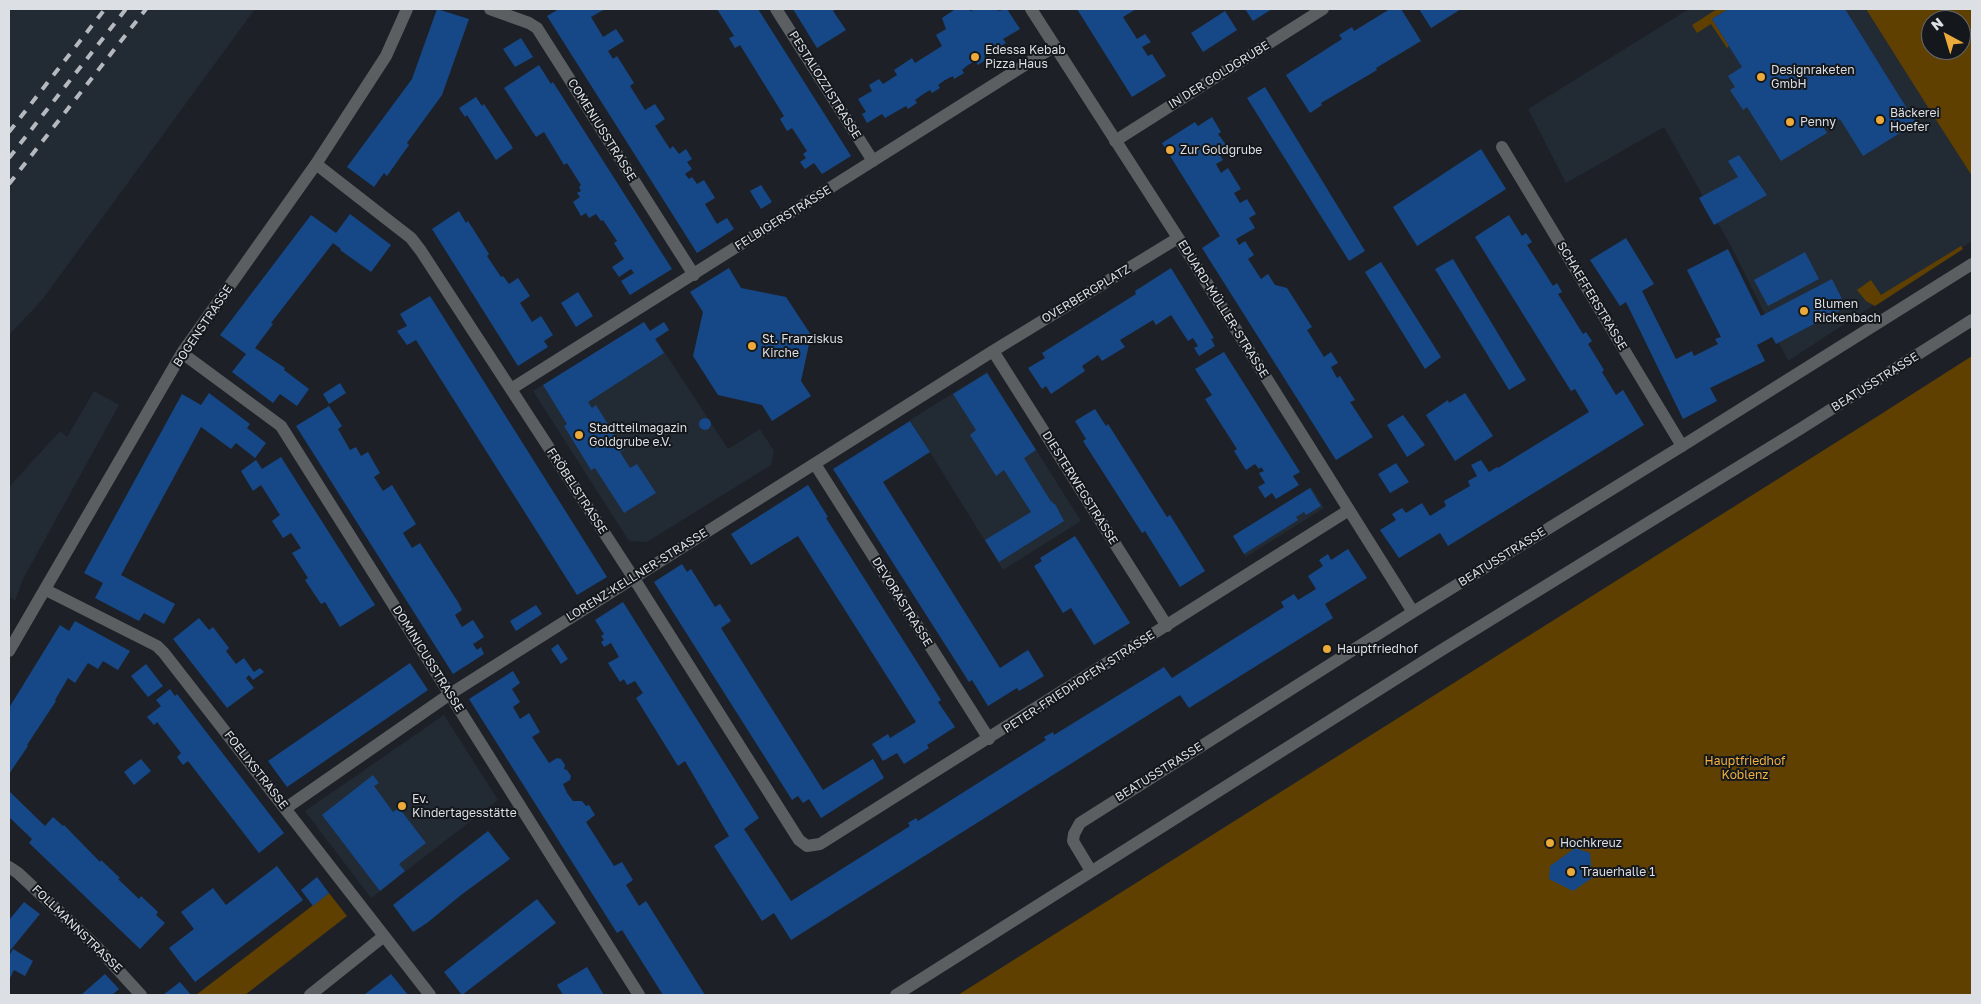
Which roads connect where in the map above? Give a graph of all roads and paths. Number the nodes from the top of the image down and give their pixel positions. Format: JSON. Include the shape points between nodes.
{"nodes":[{"id":1,"x":407,"y":9,"type":"edge"},
{"id":2,"x":490,"y":9,"type":"edge"},
{"id":3,"x":776,"y":9,"type":"edge"},
{"id":4,"x":1031,"y":9,"type":"edge"},
{"id":5,"x":1323,"y":9,"type":"edge"},
{"id":6,"x":1055,"y":46,"type":"junction"},
{"id":7,"x":1115,"y":141,"type":"junction"},
{"id":8,"x":1502,"y":147,"type":"dead end"},
{"id":9,"x":873,"y":161,"type":"junction"},
{"id":10,"x":316,"y":164,"type":"junction"},
{"id":11,"x":1178,"y":238,"type":"junction"},
{"id":12,"x":1972,"y":264,"type":"edge"},
{"id":13,"x":694,"y":275,"type":"junction"},
{"id":14,"x":1972,"y":320,"type":"edge"},
{"id":15,"x":993,"y":350,"type":"junction"},
{"id":16,"x":182,"y":353,"type":"junction"},
{"id":17,"x":511,"y":389,"type":"junction"},
{"id":18,"x":1682,"y":446,"type":"junction"},
{"id":19,"x":815,"y":464,"type":"junction"},
{"id":20,"x":1349,"y":510,"type":"junction"},
{"id":21,"x":633,"y":577,"type":"junction"},
{"id":22,"x":46,"y":590,"type":"junction"},
{"id":23,"x":1413,"y":612,"type":"junction"},
{"id":24,"x":1167,"y":626,"type":"junction"},
{"id":25,"x":9,"y":651,"type":"edge"},
{"id":26,"x":450,"y":694,"type":"junction"},
{"id":27,"x":989,"y":739,"type":"junction"},
{"id":28,"x":286,"y":808,"type":"junction"},
{"id":29,"x":807,"y":846,"type":"joint"},
{"id":30,"x":9,"y":867,"type":"edge"},
{"id":31,"x":1091,"y":871,"type":"junction"},
{"id":32,"x":384,"y":936,"type":"junction"},
{"id":33,"x":141,"y":995,"type":"edge"},
{"id":34,"x":310,"y":995,"type":"edge"},
{"id":35,"x":430,"y":995,"type":"edge"},
{"id":36,"x":639,"y":995,"type":"edge"},
{"id":37,"x":896,"y":995,"type":"edge"}],
"edges":[{"from":1,"to":10,"type":"street","name":"BOGENSTRASSE","via":[[386,56]]},
{"from":2,"to":13,"type":"street","name":"COMENIUSSTRASSE","via":[[537,28]]},
{"from":3,"to":9,"type":"street","name":"PESTALOZZISTRASSE"},
{"from":4,"to":6,"type":"street","name":"EDUARD-MÜLLER-STRASSE"},
{"from":5,"to":7,"type":"street","name":"IN DER GOLDGRUBE"},
{"from":6,"to":7,"type":"street","name":"EDUARD-MÜLLER-STRASSE"},
{"from":6,"to":9,"type":"street","name":"FELBIGERSTRASSE"},
{"from":7,"to":11,"type":"street","name":"EDUARD-MÜLLER-STRASSE"},
{"from":8,"to":18,"type":"street","name":"SCHAEFFERSTRASSE"},
{"from":9,"to":13,"type":"street","name":"FELBIGERSTRASSE"},
{"from":10,"to":16,"type":"street","name":"BOGENSTRASSE"},
{"from":10,"to":17,"type":"street","name":"FRÖBELSTRASSE","via":[[410,238]]},
{"from":11,"to":15,"type":"street","name":"OVERBERGPLATZ"},
{"from":11,"to":20,"type":"street","name":"EDUARD-MÜLLER-STRASSE"},
{"from":12,"to":18,"type":"street","name":"BEATUSSTRASSE"},
{"from":13,"to":17,"type":"street","name":"FELBIGERSTRASSE"},
{"from":14,"to":31,"type":"street","name":"BEATUSSTRASSE"},
{"from":15,"to":19,"type":"street","name":"LORENZ-KELLNER-STRASSE"},
{"from":15,"to":24,"type":"street","name":"DIESTERWEGSTRASSE"},
{"from":16,"to":22,"type":"street","name":"BOGENSTRASSE"},
{"from":16,"to":26,"type":"street","name":"DOMINICUSSTRASSE","via":[[281,426]]},
{"from":17,"to":21,"type":"street","name":"FRÖBELSTRASSE"},
{"from":18,"to":23,"type":"street","name":"BEATUSSTRASSE"},
{"from":19,"to":21,"type":"street","name":"LORENZ-KELLNER-STRASSE"},
{"from":19,"to":27,"type":"street","name":"DEVORASTRASSE"},
{"from":20,"to":23,"type":"street","name":"EDUARD-MÜLLER-STRASSE"},
{"from":20,"to":24,"type":"street","name":"PETER-FRIEDHOFEN-STRASSE"},
{"from":21,"to":26,"type":"street","name":"LORENZ-KELLNER-STRASSE"},
{"from":21,"to":29,"type":"street","name":"FRÖBELSTRASSE","via":[[799,840]]},
{"from":22,"to":25,"type":"street","name":"BOGENSTRASSE"},
{"from":22,"to":28,"type":"street","name":"FOELIXSTRASSE","via":[[157,646]]},
{"from":23,"to":31,"type":"street","name":"BEATUSSTRASSE","via":[[1080,823],[1074,841]]},
{"from":24,"to":27,"type":"street","name":"PETER-FRIEDHOFEN-STRASSE"},
{"from":26,"to":28,"type":"street","name":"LORENZ-KELLNER-STRASSE"},
{"from":26,"to":36,"type":"street","name":"DOMINICUSSTRASSE"},
{"from":27,"to":29,"type":"street","name":"PETER-FRIEDHOFEN-STRASSE","via":[[820,844]]},
{"from":28,"to":32,"type":"street","name":"FOELIXSTRASSE"},
{"from":30,"to":33,"type":"street","name":"FOLLMANNSTRASSE","via":[[97,947]]},
{"from":31,"to":37,"type":"street","name":"BEATUSSTRASSE"},
{"from":32,"to":34,"type":"street"},
{"from":32,"to":35,"type":"street","name":"FOELIXSTRASSE"}]}
